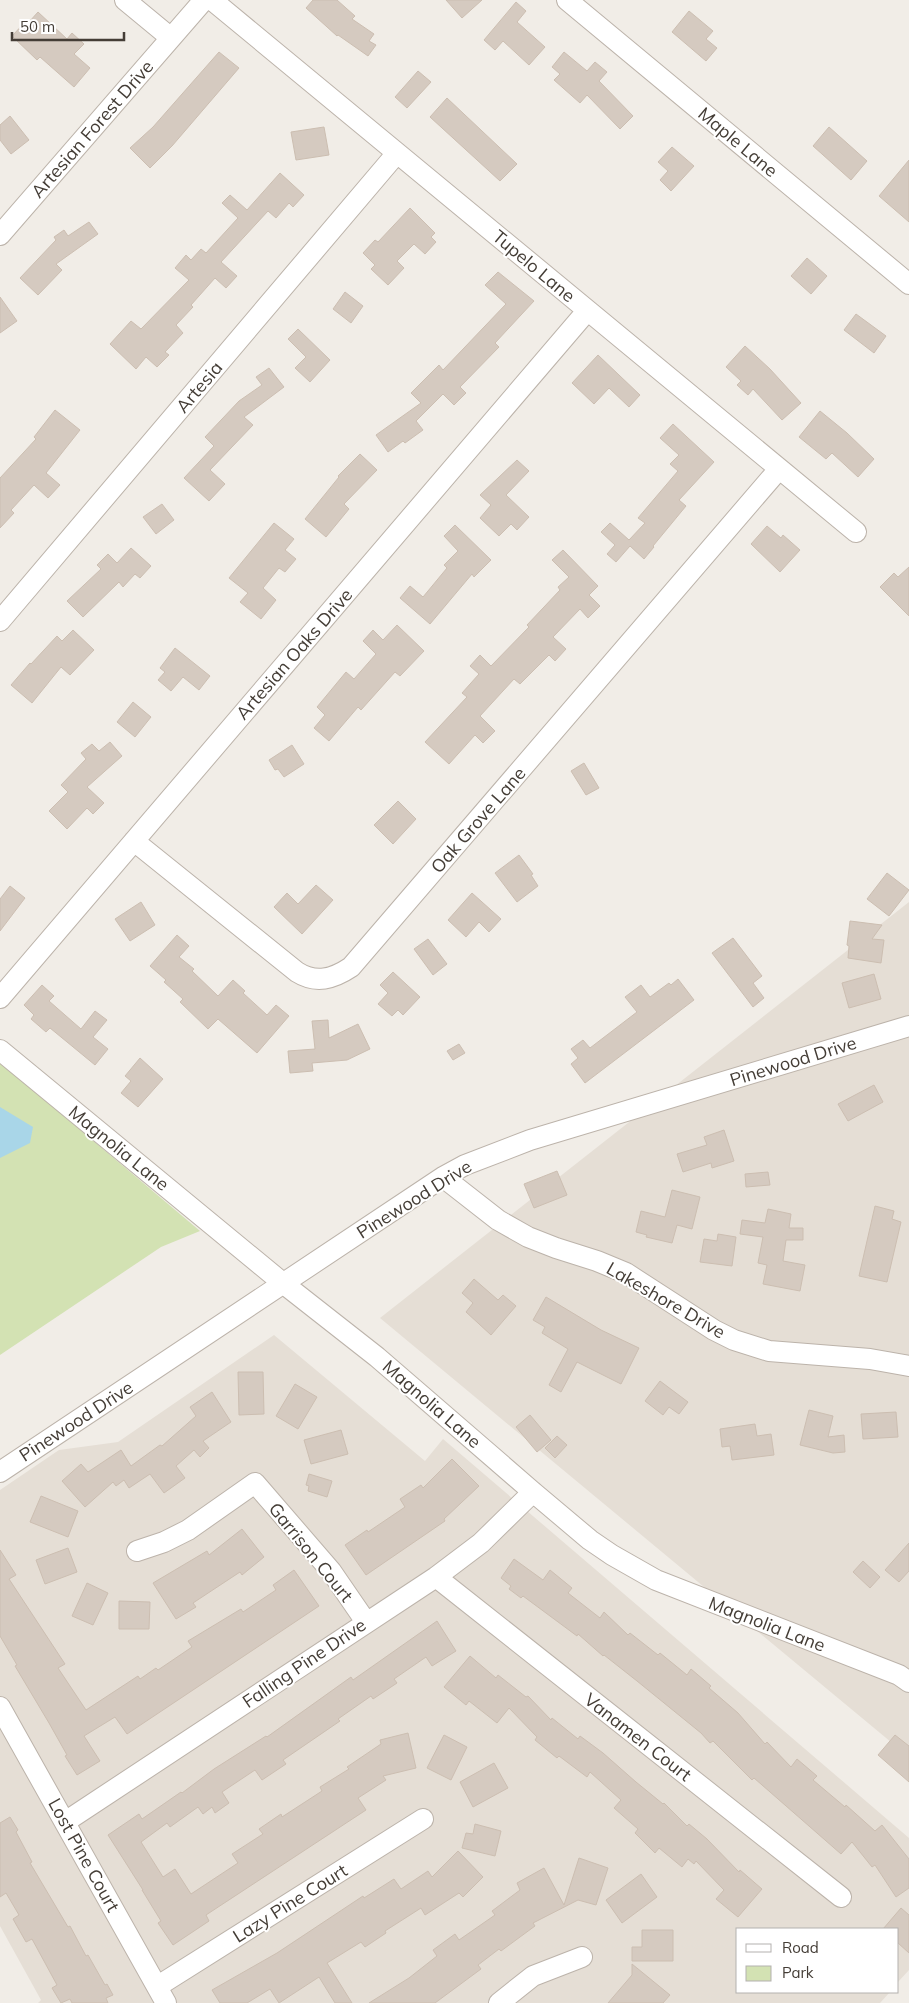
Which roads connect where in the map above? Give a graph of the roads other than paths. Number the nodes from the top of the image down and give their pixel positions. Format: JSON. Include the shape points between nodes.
{"nodes":[{"id":1,"x":125,"y":0,"type":"edge"},
{"id":2,"x":204,"y":0,"type":"edge"},
{"id":3,"x":212,"y":0,"type":"edge"},
{"id":4,"x":567,"y":0,"type":"edge"},
{"id":5,"x":171,"y":38,"type":"junction"},
{"id":6,"x":397,"y":153,"type":"junction"},
{"id":7,"x":0,"y":235,"type":"edge"},
{"id":8,"x":909,"y":284,"type":"edge"},
{"id":9,"x":587,"y":311,"type":"junction"},
{"id":10,"x":779,"y":469,"type":"junction"},
{"id":11,"x":856,"y":532,"type":"dead end"},
{"id":12,"x":0,"y":621,"type":"edge"},
{"id":13,"x":134,"y":841,"type":"junction"},
{"id":14,"x":0,"y":998,"type":"edge"},
{"id":15,"x":909,"y":1026,"type":"edge"},
{"id":16,"x":0,"y":1050,"type":"edge"},
{"id":17,"x":443,"y":1177,"type":"junction"},
{"id":18,"x":284,"y":1284,"type":"junction"},
{"id":19,"x":909,"y":1366,"type":"edge"},
{"id":20,"x":0,"y":1472,"type":"edge"},
{"id":21,"x":533,"y":1492,"type":"junction"},
{"id":22,"x":137,"y":1551,"type":"dead end"},
{"id":23,"x":436,"y":1577,"type":"junction"},
{"id":24,"x":366,"y":1622,"type":"junction"},
{"id":25,"x":909,"y":1682,"type":"edge"},
{"id":26,"x":0,"y":1707,"type":"edge"},
{"id":27,"x":423,"y":1819,"type":"dead end"},
{"id":28,"x":65,"y":1822,"type":"junction"},
{"id":29,"x":840,"y":1897,"type":"dead end"},
{"id":30,"x":582,"y":1956,"type":"dead end"},
{"id":31,"x":162,"y":1994,"type":"edge"},
{"id":32,"x":499,"y":2003,"type":"edge"}],
"edges":[{"from":1,"to":5,"type":"street"},
{"from":2,"to":5,"type":"street","name":"Artesian Forest Drive"},
{"from":3,"to":6,"type":"street","name":"Tupelo Lane"},
{"from":4,"to":8,"type":"street","name":"Maple Lane"},
{"from":5,"to":7,"type":"street","name":"Artesian Forest Drive"},
{"from":6,"to":9,"type":"street","name":"Tupelo Lane"},
{"from":6,"to":12,"type":"street","name":"Artesia"},
{"from":9,"to":10,"type":"street","name":"Tupelo Lane"},
{"from":9,"to":13,"type":"street","name":"Artesian Oaks Drive"},
{"from":10,"to":11,"type":"street","name":"Tupelo Lane"},
{"from":10,"to":13,"type":"street","name":"Oak Grove Lane","via":[[351,968],[341,974],[313,980],[297,972]]},
{"from":13,"to":14,"type":"street","name":"Artesian Oaks Drive"},
{"from":15,"to":17,"type":"street","name":"Pinewood Drive","via":[[530,1140]]},
{"from":16,"to":18,"type":"street","name":"Magnolia Lane"},
{"from":17,"to":18,"type":"street","name":"Pinewood Drive"},
{"from":17,"to":19,"type":"street","name":"Lakeshore Drive","via":[[498,1220],[528,1237],[626,1272],[734,1340],[769,1351],[870,1359]]},
{"from":18,"to":20,"type":"street","name":"Pinewood Drive"},
{"from":18,"to":21,"type":"street","name":"Magnolia Lane","via":[[377,1357]]},
{"from":21,"to":23,"type":"street","name":"Falling Pine Drive","via":[[481,1543]]},
{"from":21,"to":25,"type":"street","name":"Magnolia Lane","via":[[597,1545],[656,1580],[899,1675]]},
{"from":22,"to":24,"type":"street","name":"Garrison Court","via":[[188,1530],[255,1484],[331,1571]]},
{"from":23,"to":24,"type":"street","name":"Falling Pine Drive"},
{"from":23,"to":29,"type":"street","name":"Vanamen Court"},
{"from":24,"to":28,"type":"street","name":"Falling Pine Drive"},
{"from":26,"to":28,"type":"street","name":"Lost Pine Court"},
{"from":27,"to":31,"type":"street","name":"Lazy Pine Court"},
{"from":28,"to":31,"type":"street","name":"Lost Pine Court"},
{"from":30,"to":32,"type":"street","via":[[533,1976]]}]}
